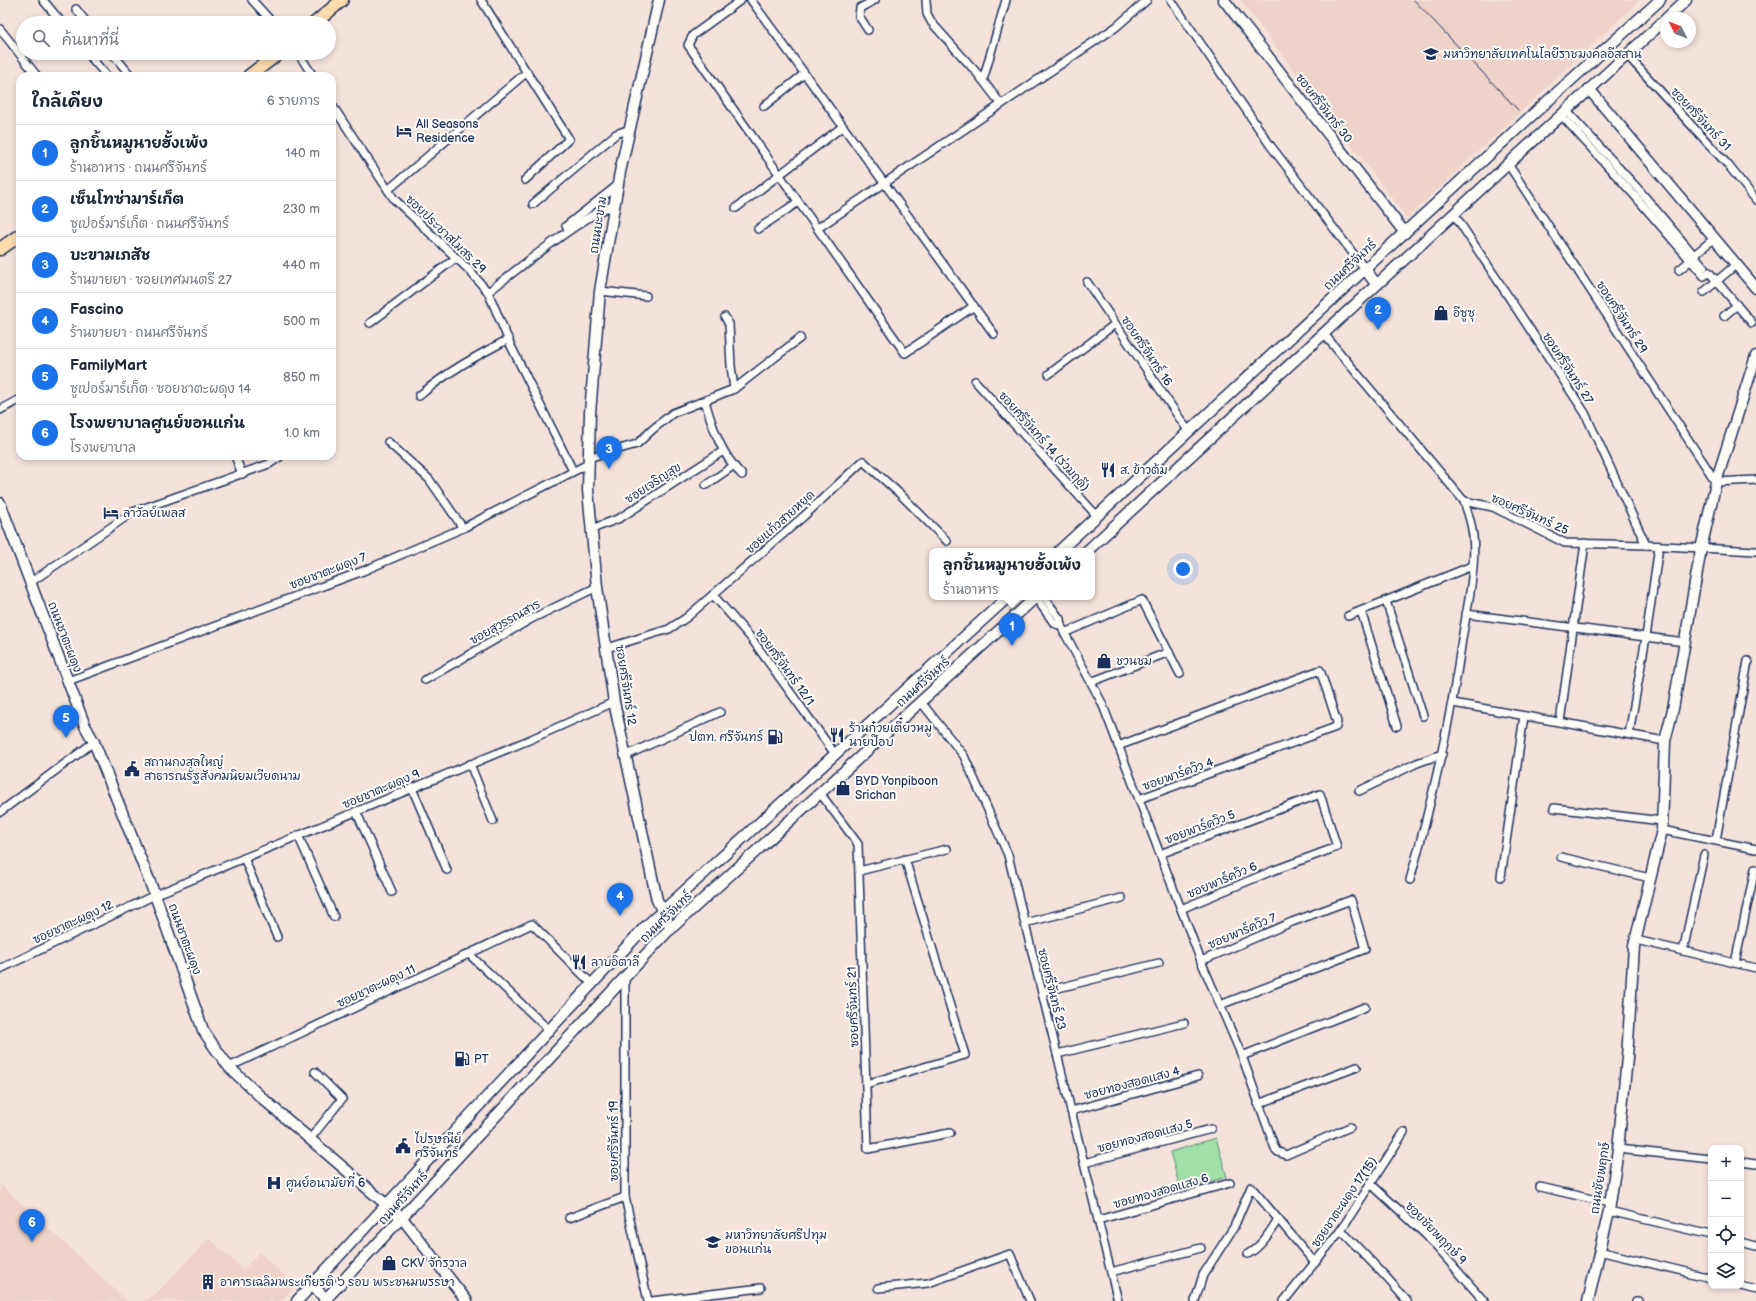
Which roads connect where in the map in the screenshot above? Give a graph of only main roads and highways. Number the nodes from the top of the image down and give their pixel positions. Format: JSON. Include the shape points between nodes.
{"nodes":[{"id":1,"x":342,"y":0,"type":"edge"},
{"id":2,"x":659,"y":0,"type":"edge"},
{"id":3,"x":1224,"y":0,"type":"edge"},
{"id":4,"x":1660,"y":0,"type":"edge"},
{"id":5,"x":1686,"y":0,"type":"edge"},
{"id":6,"x":1673,"y":12,"type":"edge"},
{"id":7,"x":323,"y":16,"type":"edge"},
{"id":8,"x":1660,"y":24,"type":"edge"},
{"id":9,"x":270,"y":60,"type":"edge"},
{"id":10,"x":254,"y":72,"type":"edge"},
{"id":11,"x":1589,"y":89,"type":"junction"},
{"id":12,"x":1405,"y":233,"type":"junction"},
{"id":13,"x":16,"y":238,"type":"edge"},
{"id":14,"x":0,"y":249,"type":"edge"},
{"id":15,"x":1364,"y":269,"type":"junction"},
{"id":16,"x":1376,"y":284,"type":"junction"},
{"id":17,"x":1756,"y":288,"type":"edge"},
{"id":18,"x":1756,"y":356,"type":"edge"},
{"id":19,"x":1754,"y":371,"type":"edge"},
{"id":20,"x":588,"y":461,"type":"joint"},
{"id":21,"x":0,"y":503,"type":"edge"},
{"id":22,"x":3,"y":520,"type":"edge"},
{"id":23,"x":1062,"y":548,"type":"edge"},
{"id":24,"x":1090,"y":548,"type":"edge"},
{"id":25,"x":1005,"y":600,"type":"edge"},
{"id":26,"x":1033,"y":600,"type":"edge"},
{"id":27,"x":662,"y":912,"type":"junction"},
{"id":28,"x":671,"y":929,"type":"junction"},
{"id":29,"x":387,"y":1204,"type":"junction"},
{"id":30,"x":402,"y":1218,"type":"junction"},
{"id":31,"x":312,"y":1286,"type":"junction"},
{"id":32,"x":325,"y":1300,"type":"edge"},
{"id":33,"x":297,"y":1301,"type":"edge"},
{"id":34,"x":468,"y":1301,"type":"edge"},
{"id":35,"x":1588,"y":1301,"type":"edge"}],
"edges":[{"from":1,"to":7,"type":"main road"},
{"from":2,"to":20,"type":"main road","name":"ถนนบะขาม","via":[[618,185],[600,291]]},
{"from":3,"to":12,"type":"main road","name":"ซอยศรีจันทร์ 30"},
{"from":4,"to":12,"type":"main road","name":"ถนนศรีจันทร์"},
{"from":5,"to":6,"type":"main road"},
{"from":8,"to":11,"type":"main road"},
{"from":9,"to":10,"type":"main road"},
{"from":11,"to":16,"type":"main road"},
{"from":11,"to":17,"type":"main road"},
{"from":12,"to":15,"type":"main road","name":"ถนนศรีจันทร์"},
{"from":13,"to":14,"type":"main road"},
{"from":15,"to":16,"type":"main road"},
{"from":15,"to":23,"type":"main road","name":"ถนนศรีจันทร์"},
{"from":16,"to":24,"type":"main road"},
{"from":18,"to":19,"type":"main road","name":"ถนนชัยพฤกษ์"},
{"from":19,"to":35,"type":"main road","name":"ถนนชัยพฤกษ์","via":[[1716,482],[1665,741],[1662,825],[1636,940],[1618,1149],[1609,1207]]},
{"from":20,"to":27,"type":"main road","name":"ซอยศรีจันทร์ 12","via":[[588,490],[597,587],[614,702],[657,900]]},
{"from":21,"to":22,"type":"main road","name":"ถนนชาตะผดุง"},
{"from":22,"to":29,"type":"main road","name":"ถนนชาตะผดุง","via":[[31,582],[85,726],[94,742],[155,895],[203,1030],[229,1067]]},
{"from":25,"to":27,"type":"main road","name":"ถนนศรีจันทร์"},
{"from":26,"to":28,"type":"main road","name":"ถนนศรีจันทร์"},
{"from":27,"to":28,"type":"main road","name":"ซอยศรีจันทร์ 12"},
{"from":27,"to":29,"type":"main road","name":"ถนนศรีจันทร์","via":[[645,927]]},
{"from":28,"to":30,"type":"main road","name":"ถนนศรีจันทร์"},
{"from":29,"to":30,"type":"main road","name":"ถนนชาตะผดุง"},
{"from":29,"to":31,"type":"main road","name":"ถนนศรีจันทร์"},
{"from":30,"to":32,"type":"main road","name":"ถนนศรีจันทร์"},
{"from":30,"to":34,"type":"main road","name":"ถนนชาตะผดุง"},
{"from":31,"to":32,"type":"main road"},
{"from":31,"to":33,"type":"main road","name":"ถนนศรีจันทร์"}]}
